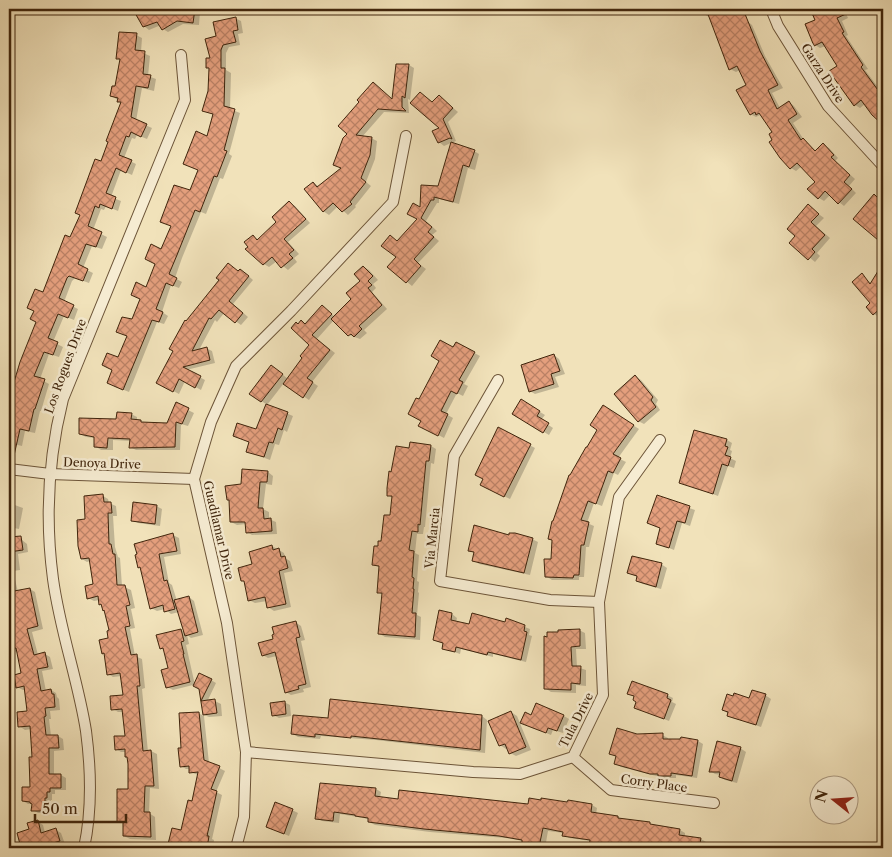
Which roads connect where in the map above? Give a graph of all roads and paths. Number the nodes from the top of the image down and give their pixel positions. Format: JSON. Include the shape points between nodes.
{"nodes":[{"id":1,"x":771,"y":9,"type":"edge"},
{"id":2,"x":181,"y":55,"type":"dead end"},
{"id":3,"x":406,"y":136,"type":"dead end"},
{"id":4,"x":883,"y":166,"type":"edge"},
{"id":5,"x":498,"y":380,"type":"dead end"},
{"id":6,"x":660,"y":440,"type":"dead end"},
{"id":7,"x":9,"y":469,"type":"edge"},
{"id":8,"x":50,"y":474,"type":"junction"},
{"id":9,"x":194,"y":479,"type":"junction"},
{"id":10,"x":599,"y":602,"type":"junction"},
{"id":11,"x":246,"y":752,"type":"junction"},
{"id":12,"x":572,"y":756,"type":"junction"},
{"id":13,"x":714,"y":803,"type":"dead end"},
{"id":14,"x":84,"y":848,"type":"edge"},
{"id":15,"x":236,"y":848,"type":"edge"}],
"edges":[{"from":1,"to":4,"type":"street","name":"Garza Drive","via":[[778,26],[828,106]]},
{"from":2,"to":8,"type":"street","name":"Los Rogues Drive","via":[[185,100],[63,399]]},
{"from":3,"to":9,"type":"street","name":"Guadilamar Drive","via":[[393,202],[236,366],[211,422]]},
{"from":5,"to":10,"type":"street","name":"Via Marcia","via":[[454,456],[440,581],[550,600]]},
{"from":6,"to":10,"type":"street","name":"Tula Drive","via":[[620,497]]},
{"from":7,"to":8,"type":"street","name":"Denoya Drive"},
{"from":8,"to":9,"type":"street","name":"Denoya Drive"},
{"from":8,"to":14,"type":"street","name":"Los Rogues Drive","via":[[48,523],[53,581],[86,732],[90,794]]},
{"from":9,"to":11,"type":"street","name":"Guadilamar Drive","via":[[227,623]]},
{"from":10,"to":12,"type":"street","name":"Tula Drive","via":[[603,695]]},
{"from":11,"to":12,"type":"street","name":"Tula Drive","via":[[520,774]]},
{"from":11,"to":15,"type":"street","name":"Guadilamar Drive","via":[[244,817]]},
{"from":12,"to":13,"type":"street","name":"Corry Place","via":[[611,790]]}]}
